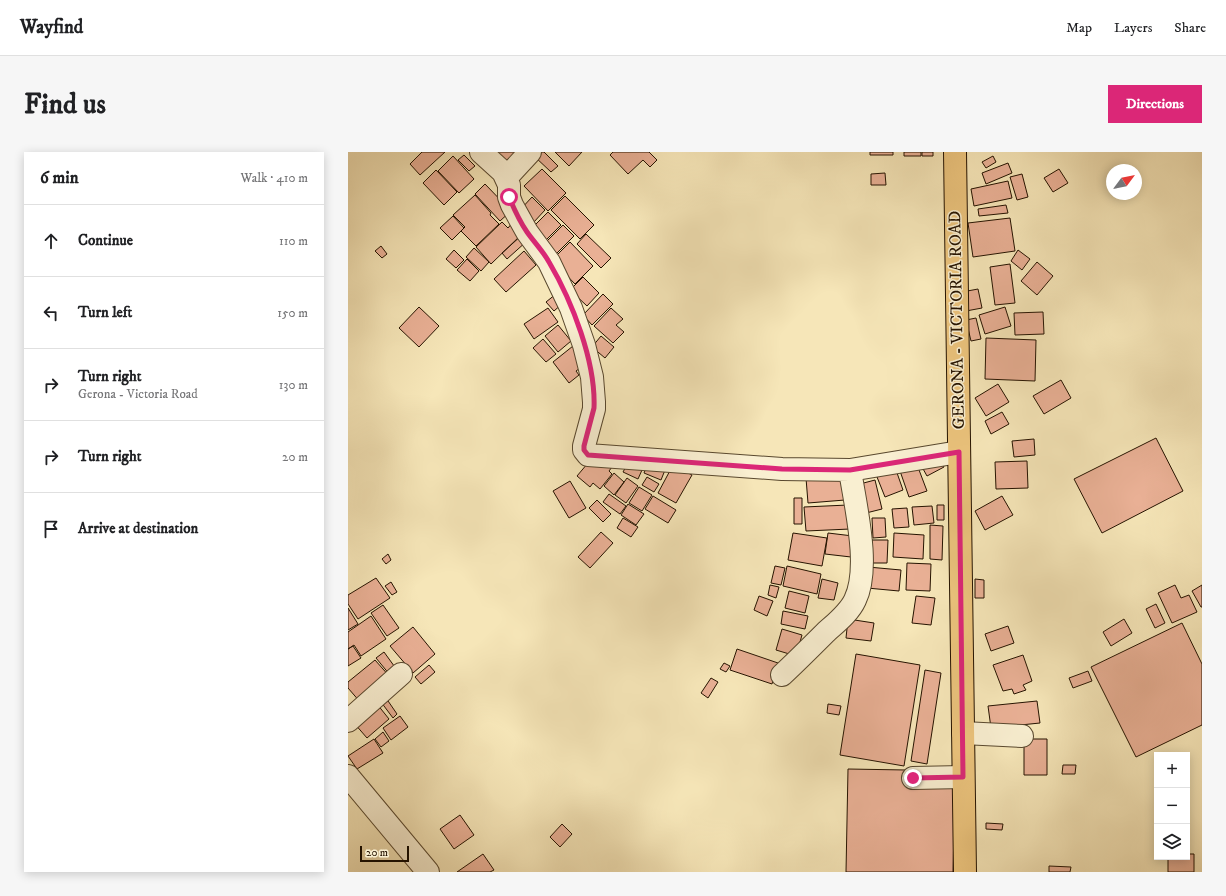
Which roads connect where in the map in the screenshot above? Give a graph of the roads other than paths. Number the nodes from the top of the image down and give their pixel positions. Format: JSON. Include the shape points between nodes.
{"nodes":[{"id":1,"x":481,"y":152,"type":"edge"},
{"id":2,"x":530,"y":152,"type":"edge"},
{"id":3,"x":955,"y":152,"type":"edge"},
{"id":4,"x":506,"y":178,"type":"junction"},
{"id":5,"x":959,"y":452,"type":"junction"},
{"id":6,"x":850,"y":470,"type":"junction"},
{"id":7,"x":401,"y":674,"type":"dead end"},
{"id":8,"x":782,"y":675,"type":"dead end"},
{"id":9,"x":348,"y":721,"type":"edge"},
{"id":10,"x":963,"y":733,"type":"junction"},
{"id":11,"x":1022,"y":736,"type":"dead end"},
{"id":12,"x":348,"y":776,"type":"edge"},
{"id":13,"x":963,"y":777,"type":"junction"},
{"id":14,"x":913,"y":778,"type":"dead end"},
{"id":15,"x":428,"y":872,"type":"edge"},
{"id":16,"x":965,"y":872,"type":"edge"}],
"edges":[{"from":1,"to":4,"type":"street"},
{"from":2,"to":4,"type":"street"},
{"from":3,"to":5,"type":"main road","name":"GERONA - VICTORIA ROAD"},
{"from":4,"to":6,"type":"street","via":[[510,201],[527,232],[549,262],[572,308],[584,346],[592,377],[594,402],[584,446],[585,453],[782,469]]},
{"from":5,"to":6,"type":"street"},
{"from":5,"to":10,"type":"main road","name":"GERONA - VICTORIA ROAD"},
{"from":6,"to":8,"type":"street","via":[[861,546],[858,591],[842,617]]},
{"from":7,"to":9,"type":"street"},
{"from":10,"to":11,"type":"street"},
{"from":10,"to":13,"type":"main road","name":"GERONA - VICTORIA ROAD"},
{"from":12,"to":15,"type":"street"},
{"from":13,"to":14,"type":"street"},
{"from":13,"to":16,"type":"main road","name":"GERONA - VICTORIA ROAD"}]}
